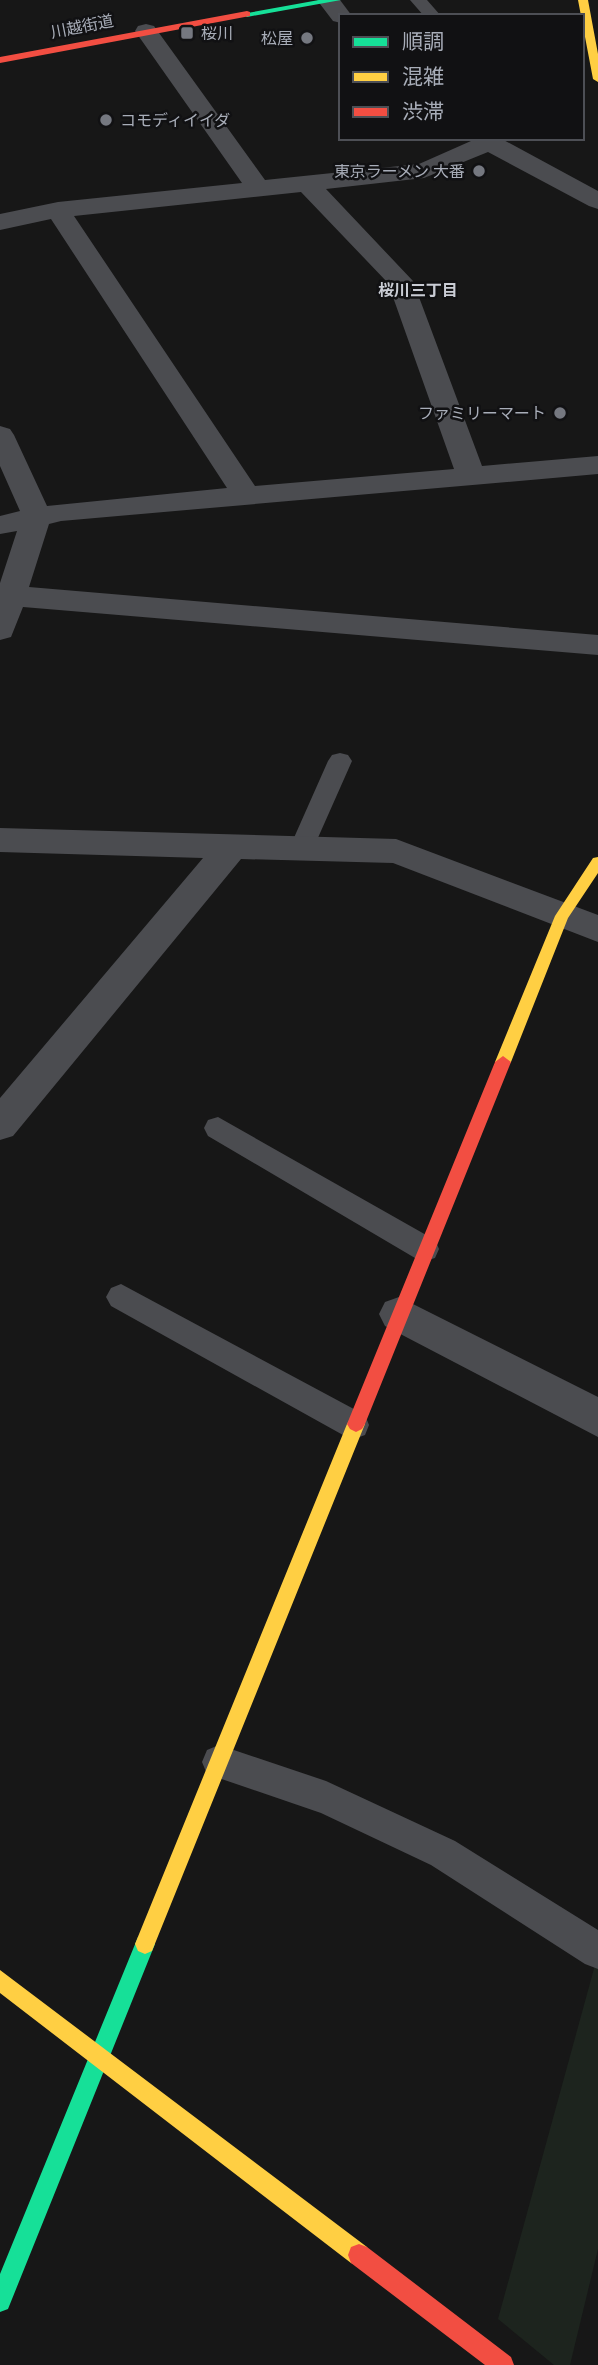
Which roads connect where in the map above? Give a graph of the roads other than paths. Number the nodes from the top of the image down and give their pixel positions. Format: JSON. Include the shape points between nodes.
{"nodes":[{"id":1,"x":418,"y":0,"type":"edge"},
{"id":2,"x":583,"y":0,"type":"edge"},
{"id":3,"x":333,"y":4,"type":"edge"},
{"id":4,"x":431,"y":14,"type":"edge"},
{"id":5,"x":146,"y":31,"type":"junction"},
{"id":6,"x":595,"y":47,"type":"edge"},
{"id":7,"x":0,"y":60,"type":"edge"},
{"id":8,"x":598,"y":79,"type":"edge"},
{"id":9,"x":484,"y":140,"type":"edge"},
{"id":10,"x":306,"y":183,"type":"junction"},
{"id":11,"x":258,"y":188,"type":"junction"},
{"id":12,"x":598,"y":201,"type":"edge"},
{"id":13,"x":58,"y":211,"type":"junction"},
{"id":14,"x":0,"y":222,"type":"edge"},
{"id":15,"x":0,"y":435,"type":"edge"},
{"id":16,"x":598,"y":466,"type":"edge"},
{"id":17,"x":471,"y":476,"type":"junction"},
{"id":18,"x":246,"y":495,"type":"junction"},
{"id":19,"x":37,"y":516,"type":"junction"},
{"id":20,"x":0,"y":524,"type":"edge"},
{"id":21,"x":12,"y":596,"type":"junction"},
{"id":22,"x":0,"y":630,"type":"edge"},
{"id":23,"x":598,"y":645,"type":"edge"},
{"id":24,"x":341,"y":761,"type":"dead end"},
{"id":25,"x":0,"y":840,"type":"edge"},
{"id":26,"x":232,"y":847,"type":"junction"},
{"id":27,"x":301,"y":849,"type":"junction"},
{"id":28,"x":598,"y":862,"type":"edge"},
{"id":29,"x":562,"y":916,"type":"junction"},
{"id":30,"x":598,"y":929,"type":"edge"},
{"id":31,"x":0,"y":1125,"type":"edge"},
{"id":32,"x":218,"y":1128,"type":"dead end"},
{"id":33,"x":425,"y":1250,"type":"junction"},
{"id":34,"x":121,"y":1297,"type":"dead end"},
{"id":35,"x":399,"y":1314,"type":"junction"},
{"id":36,"x":598,"y":1418,"type":"edge"},
{"id":37,"x":354,"y":1424,"type":"junction"},
{"id":38,"x":219,"y":1762,"type":"junction"},
{"id":39,"x":598,"y":1951,"type":"edge"},
{"id":40,"x":0,"y":1980,"type":"edge"},
{"id":41,"x":100,"y":2057,"type":"junction"},
{"id":42,"x":0,"y":2301,"type":"edge"},
{"id":43,"x":503,"y":2365,"type":"edge"}],
"edges":[{"from":1,"to":4,"type":"lane"},
{"from":2,"to":6,"type":"main road"},
{"from":3,"to":5,"type":"main road","name":"川越街道"},
{"from":5,"to":7,"type":"main road","name":"川越街道"},
{"from":5,"to":11,"type":"street"},
{"from":6,"to":8,"type":"main road"},
{"from":9,"to":10,"type":"street","via":[[424,171]]},
{"from":9,"to":12,"type":"street"},
{"from":10,"to":11,"type":"street"},
{"from":10,"to":17,"type":"street","via":[[400,281]]},
{"from":11,"to":13,"type":"street"},
{"from":13,"to":14,"type":"street"},
{"from":13,"to":18,"type":"street"},
{"from":15,"to":19,"type":"street"},
{"from":16,"to":17,"type":"street"},
{"from":17,"to":18,"type":"street"},
{"from":18,"to":19,"type":"street"},
{"from":19,"to":20,"type":"street"},
{"from":19,"to":21,"type":"street"},
{"from":21,"to":22,"type":"street"},
{"from":21,"to":23,"type":"street"},
{"from":24,"to":27,"type":"lane"},
{"from":25,"to":26,"type":"street"},
{"from":26,"to":27,"type":"street"},
{"from":26,"to":31,"type":"street"},
{"from":27,"to":29,"type":"street","via":[[396,852]]},
{"from":28,"to":29,"type":"main road"},
{"from":29,"to":30,"type":"street"},
{"from":29,"to":33,"type":"main road"},
{"from":32,"to":33,"type":"lane"},
{"from":33,"to":35,"type":"main road"},
{"from":34,"to":37,"type":"lane"},
{"from":35,"to":36,"type":"street"},
{"from":35,"to":37,"type":"main road"},
{"from":37,"to":38,"type":"main road"},
{"from":38,"to":39,"type":"lane","via":[[326,1798],[443,1853]]},
{"from":38,"to":41,"type":"main road"},
{"from":40,"to":41,"type":"main road"},
{"from":41,"to":42,"type":"main road"},
{"from":41,"to":43,"type":"main road"}]}
